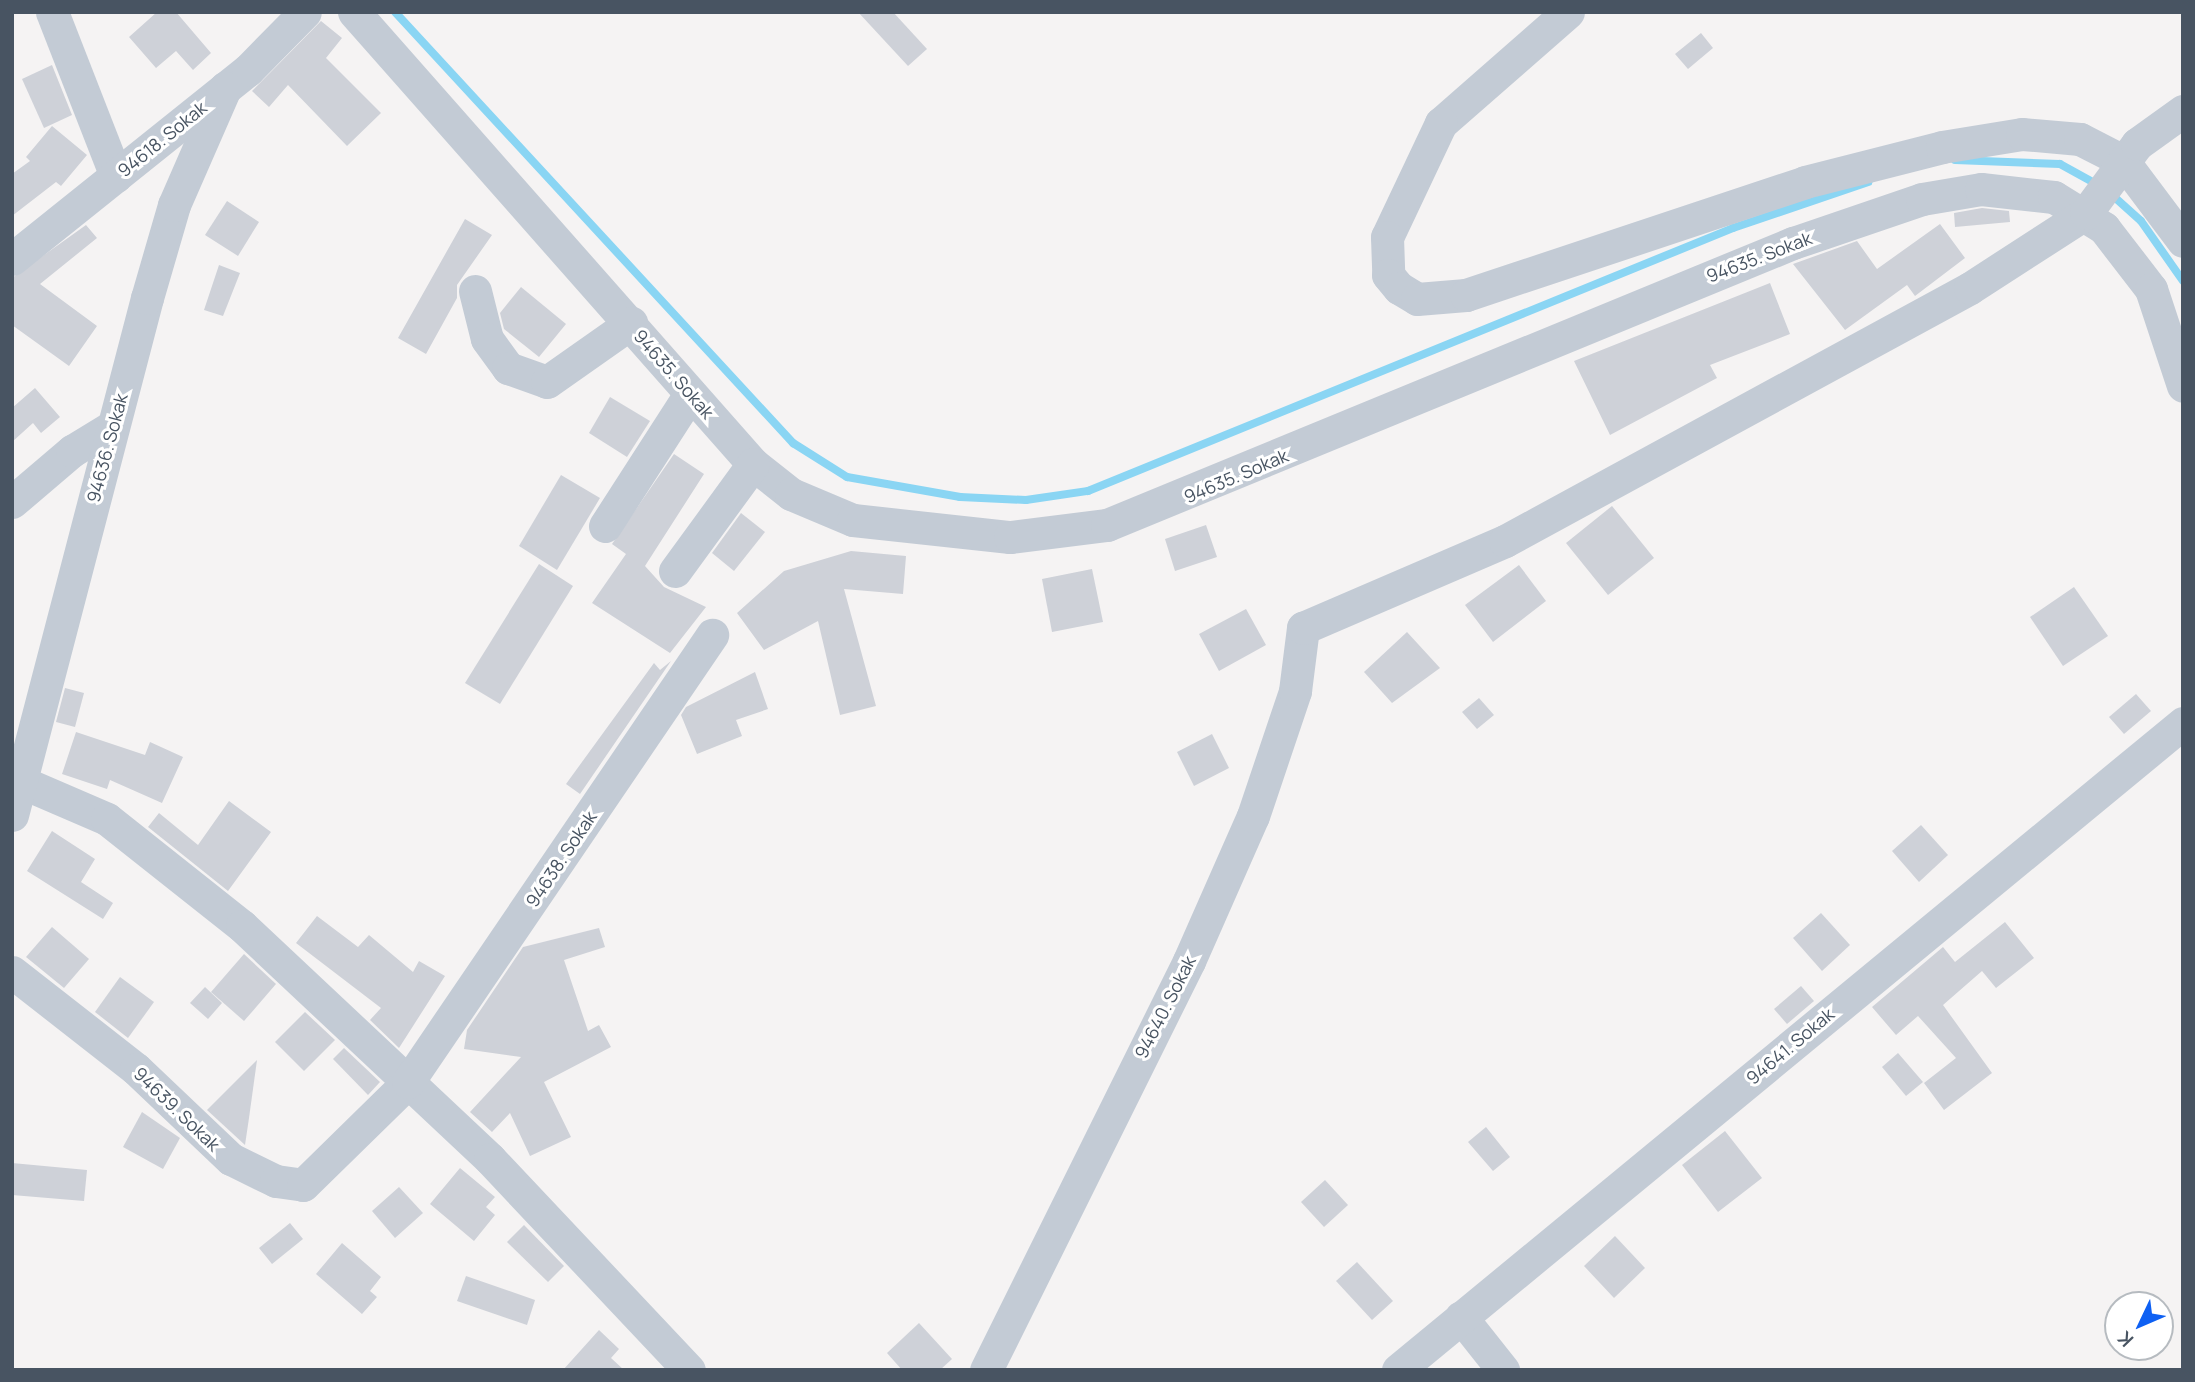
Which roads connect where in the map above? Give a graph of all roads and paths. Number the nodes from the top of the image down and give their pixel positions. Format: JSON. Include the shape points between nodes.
{"nodes":[{"id":1,"x":51,"y":12,"type":"edge"},
{"id":2,"x":305,"y":12,"type":"edge"},
{"id":3,"x":354,"y":12,"type":"edge"},
{"id":4,"x":1568,"y":12,"type":"edge"},
{"id":5,"x":225,"y":88,"type":"junction"},
{"id":6,"x":2183,"y":111,"type":"edge"},
{"id":7,"x":2123,"y":161,"type":"junction"},
{"id":8,"x":116,"y":176,"type":"junction"},
{"id":9,"x":2086,"y":213,"type":"junction"},
{"id":10,"x":2183,"y":241,"type":"edge"},
{"id":11,"x":12,"y":259,"type":"edge"},
{"id":12,"x":474,"y":291,"type":"dead end"},
{"id":13,"x":631,"y":323,"type":"junction"},
{"id":14,"x":2183,"y":386,"type":"edge"},
{"id":15,"x":690,"y":394,"type":"junction"},
{"id":16,"x":113,"y":426,"type":"junction"},
{"id":17,"x":753,"y":464,"type":"junction"},
{"id":18,"x":12,"y":502,"type":"edge"},
{"id":19,"x":604,"y":526,"type":"dead end"},
{"id":20,"x":675,"y":571,"type":"dead end"},
{"id":21,"x":712,"y":635,"type":"dead end"},
{"id":22,"x":2183,"y":723,"type":"edge"},
{"id":23,"x":16,"y":778,"type":"edge"},
{"id":24,"x":12,"y":815,"type":"edge"},
{"id":25,"x":12,"y":972,"type":"edge"},
{"id":26,"x":408,"y":1082,"type":"junction"},
{"id":27,"x":1461,"y":1317,"type":"junction"},
{"id":28,"x":689,"y":1370,"type":"edge"},
{"id":29,"x":985,"y":1370,"type":"edge"},
{"id":30,"x":1398,"y":1370,"type":"edge"},
{"id":31,"x":1503,"y":1370,"type":"edge"}],
"edges":[{"from":1,"to":8,"type":"street"},
{"from":2,"to":5,"type":"street","name":"94618. Sokak"},
{"from":3,"to":13,"type":"street","name":"94635. Sokak"},
{"from":4,"to":7,"type":"street","via":[[1441,123],[1387,237],[1388,275],[1399,289],[1417,299],[1466,295],[1805,182],[1990,137],[2080,139]]},
{"from":5,"to":8,"type":"street","name":"94618. Sokak"},
{"from":5,"to":16,"type":"street","name":"94636. Sokak","via":[[174,205]]},
{"from":6,"to":7,"type":"street","via":[[2151,131]]},
{"from":7,"to":9,"type":"street"},
{"from":7,"to":10,"type":"street"},
{"from":8,"to":11,"type":"street","name":"94618. Sokak"},
{"from":9,"to":14,"type":"street","name":"94635. Sokak","via":[[2151,289]]},
{"from":9,"to":17,"type":"street","name":"94635. Sokak","via":[[2054,197],[2005,189],[1922,199],[1609,315],[1169,504],[1060,534],[947,534],[853,520],[791,494]]},
{"from":9,"to":29,"type":"street","name":"94640. Sokak","via":[[1970,288],[1505,541],[1303,628],[1295,691],[1254,816],[1189,961]]},
{"from":12,"to":13,"type":"street","via":[[487,339],[508,368],[547,382]]},
{"from":13,"to":15,"type":"street","name":"94635. Sokak"},
{"from":15,"to":17,"type":"street","name":"94635. Sokak"},
{"from":15,"to":19,"type":"street"},
{"from":16,"to":18,"type":"street","via":[[72,451]]},
{"from":16,"to":23,"type":"street","name":"94636. Sokak"},
{"from":17,"to":20,"type":"street"},
{"from":21,"to":26,"type":"street","name":"94638. Sokak"},
{"from":22,"to":27,"type":"street","name":"94641. Sokak"},
{"from":23,"to":24,"type":"street","name":"94636. Sokak"},
{"from":23,"to":26,"type":"street","via":[[107,819],[180,873]]},
{"from":25,"to":26,"type":"street","name":"94639. Sokak","via":[[136,1069],[212,1145],[284,1183],[313,1179]]},
{"from":26,"to":28,"type":"street"},
{"from":27,"to":30,"type":"street","name":"94641. Sokak"},
{"from":27,"to":31,"type":"street"}]}
